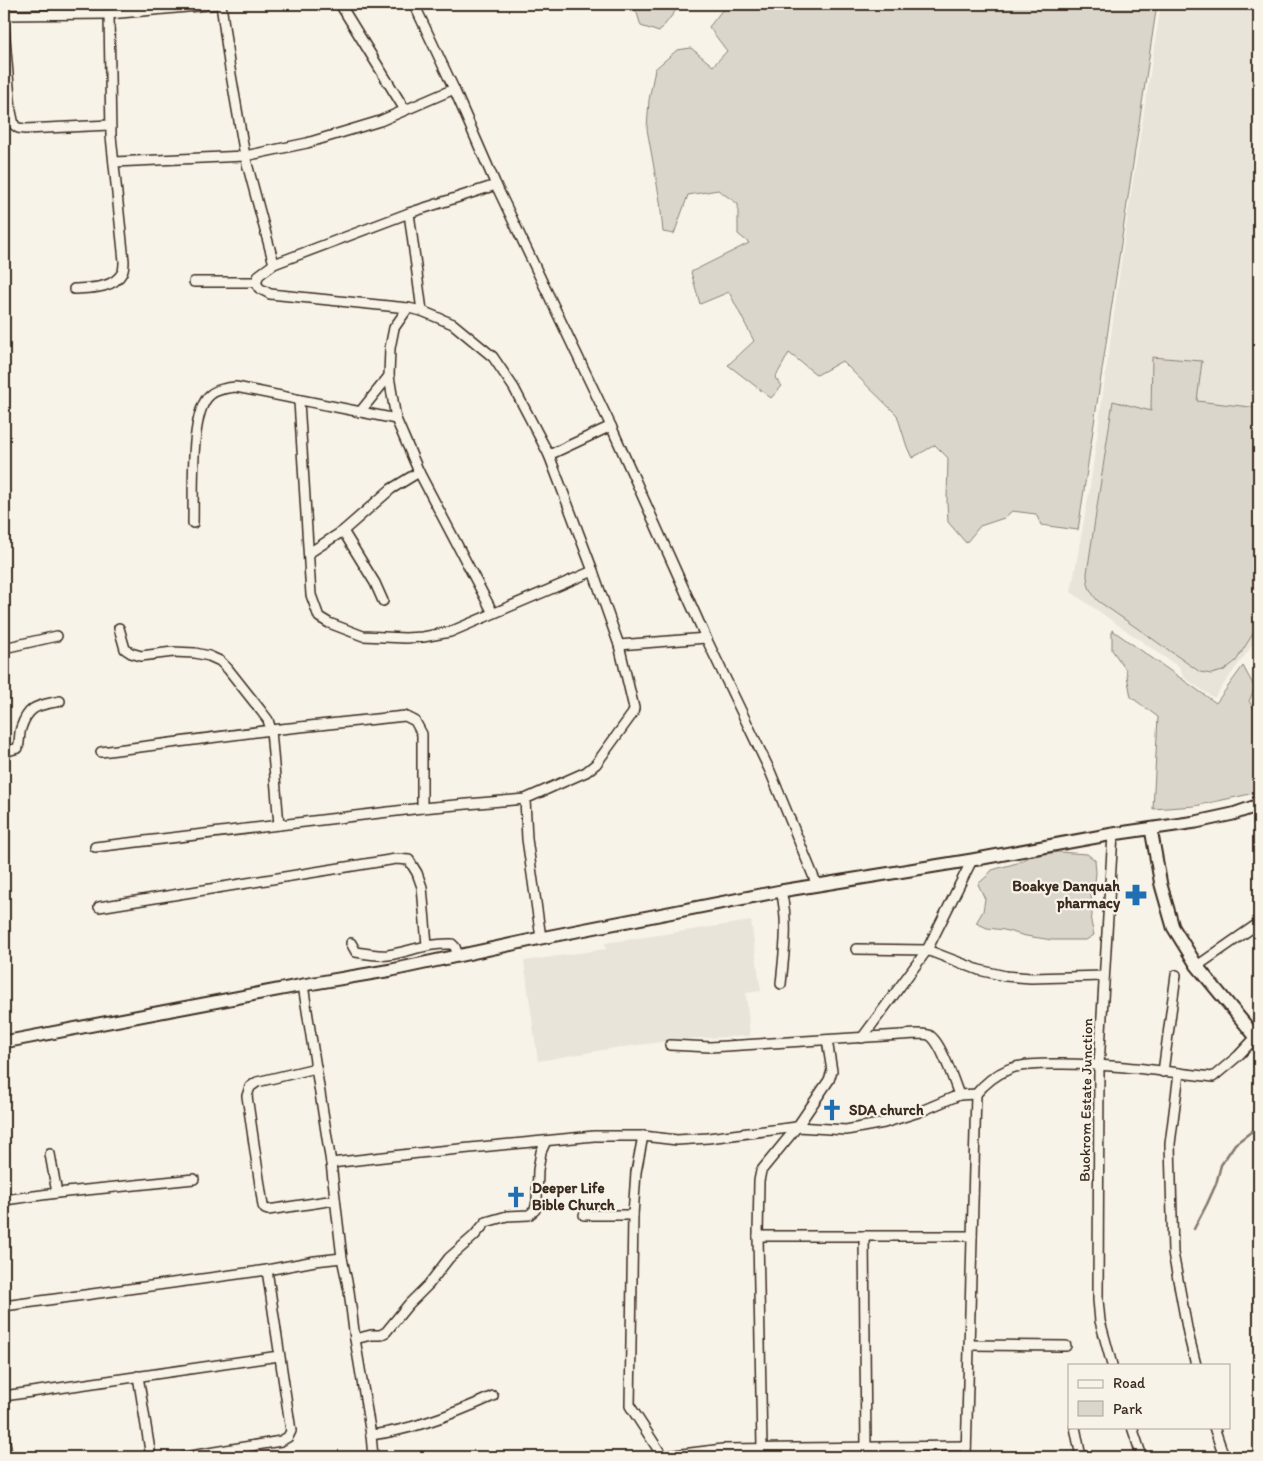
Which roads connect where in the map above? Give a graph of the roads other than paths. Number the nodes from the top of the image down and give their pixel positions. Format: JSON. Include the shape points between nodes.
{"nodes":[{"id":1,"x":221,"y":4,"type":"edge"},
{"id":2,"x":340,"y":4,"type":"edge"},
{"id":3,"x":414,"y":4,"type":"edge"},
{"id":4,"x":109,"y":14,"type":"junction"},
{"id":5,"x":4,"y":15,"type":"edge"},
{"id":6,"x":4,"y":26,"type":"edge"},
{"id":7,"x":454,"y":89,"type":"junction"},
{"id":8,"x":405,"y":110,"type":"junction"},
{"id":9,"x":110,"y":125,"type":"junction"},
{"id":10,"x":245,"y":156,"type":"junction"},
{"id":11,"x":114,"y":162,"type":"junction"},
{"id":12,"x":496,"y":185,"type":"junction"},
{"id":13,"x":409,"y":213,"type":"junction"},
{"id":14,"x":274,"y":264,"type":"junction"},
{"id":15,"x":194,"y":282,"type":"dead end"},
{"id":16,"x":256,"y":282,"type":"junction"},
{"id":17,"x":74,"y":289,"type":"dead end"},
{"id":18,"x":408,"y":308,"type":"junction"},
{"id":19,"x":422,"y":311,"type":"junction"},
{"id":20,"x":389,"y":376,"type":"junction"},
{"id":21,"x":299,"y":401,"type":"junction"},
{"id":22,"x":360,"y":412,"type":"junction"},
{"id":23,"x":396,"y":419,"type":"junction"},
{"id":24,"x":611,"y":426,"type":"junction"},
{"id":25,"x":549,"y":455,"type":"junction"},
{"id":26,"x":419,"y":472,"type":"junction"},
{"id":27,"x":193,"y":523,"type":"dead end"},
{"id":28,"x":343,"y":531,"type":"junction"},
{"id":29,"x":309,"y":553,"type":"junction"},
{"id":30,"x":593,"y":571,"type":"junction"},
{"id":31,"x":384,"y":601,"type":"dead end"},
{"id":32,"x":493,"y":613,"type":"junction"},
{"id":33,"x":119,"y":628,"type":"dead end"},
{"id":34,"x":57,"y":636,"type":"dead end"},
{"id":35,"x":706,"y":638,"type":"junction"},
{"id":36,"x":619,"y":646,"type":"junction"},
{"id":37,"x":4,"y":648,"type":"edge"},
{"id":38,"x":60,"y":701,"type":"dead end"},
{"id":39,"x":271,"y":730,"type":"junction"},
{"id":40,"x":4,"y":752,"type":"edge"},
{"id":41,"x":101,"y":752,"type":"dead end"},
{"id":42,"x":525,"y":798,"type":"junction"},
{"id":43,"x":1259,"y":805,"type":"edge"},
{"id":44,"x":422,"y":808,"type":"junction"},
{"id":45,"x":278,"y":825,"type":"junction"},
{"id":46,"x":1151,"y":830,"type":"junction"},
{"id":47,"x":1113,"y":834,"type":"junction"},
{"id":48,"x":95,"y":847,"type":"dead end"},
{"id":49,"x":972,"y":860,"type":"junction"},
{"id":50,"x":817,"y":885,"type":"junction"},
{"id":51,"x":781,"y":891,"type":"junction"},
{"id":52,"x":100,"y":907,"type":"dead end"},
{"id":53,"x":1259,"y":923,"type":"edge"},
{"id":54,"x":541,"y":938,"type":"junction"},
{"id":55,"x":351,"y":942,"type":"dead end"},
{"id":56,"x":427,"y":945,"type":"junction"},
{"id":57,"x":856,"y":949,"type":"dead end"},
{"id":58,"x":927,"y":950,"type":"junction"},
{"id":59,"x":387,"y":955,"type":"junction"},
{"id":60,"x":458,"y":955,"type":"junction"},
{"id":61,"x":1198,"y":966,"type":"junction"},
{"id":62,"x":392,"y":970,"type":"junction"},
{"id":63,"x":1176,"y":975,"type":"dead end"},
{"id":64,"x":1104,"y":976,"type":"junction"},
{"id":65,"x":781,"y":984,"type":"dead end"},
{"id":66,"x":304,"y":985,"type":"junction"},
{"id":67,"x":862,"y":1038,"type":"junction"},
{"id":68,"x":1258,"y":1039,"type":"edge"},
{"id":69,"x":827,"y":1040,"type":"junction"},
{"id":70,"x":4,"y":1042,"type":"edge"},
{"id":71,"x":670,"y":1044,"type":"dead end"},
{"id":72,"x":1098,"y":1065,"type":"junction"},
{"id":73,"x":316,"y":1068,"type":"junction"},
{"id":74,"x":1163,"y":1072,"type":"junction"},
{"id":75,"x":1179,"y":1073,"type":"junction"},
{"id":76,"x":976,"y":1094,"type":"junction"},
{"id":77,"x":959,"y":1095,"type":"junction"},
{"id":78,"x":797,"y":1127,"type":"junction"},
{"id":79,"x":643,"y":1136,"type":"junction"},
{"id":80,"x":546,"y":1141,"type":"junction"},
{"id":81,"x":50,"y":1154,"type":"dead end"},
{"id":82,"x":331,"y":1163,"type":"junction"},
{"id":83,"x":194,"y":1179,"type":"dead end"},
{"id":84,"x":57,"y":1193,"type":"junction"},
{"id":85,"x":4,"y":1200,"type":"edge"},
{"id":86,"x":335,"y":1200,"type":"junction"},
{"id":87,"x":584,"y":1215,"type":"dead end"},
{"id":88,"x":633,"y":1215,"type":"junction"},
{"id":89,"x":758,"y":1236,"type":"junction"},
{"id":90,"x":864,"y":1236,"type":"junction"},
{"id":91,"x":972,"y":1236,"type":"junction"},
{"id":92,"x":342,"y":1258,"type":"junction"},
{"id":93,"x":267,"y":1270,"type":"junction"},
{"id":94,"x":4,"y":1306,"type":"edge"},
{"id":95,"x":355,"y":1339,"type":"junction"},
{"id":96,"x":969,"y":1345,"type":"junction"},
{"id":97,"x":1066,"y":1346,"type":"dead end"},
{"id":98,"x":279,"y":1356,"type":"junction"},
{"id":99,"x":1112,"y":1364,"type":"edge"},
{"id":100,"x":1196,"y":1364,"type":"edge"},
{"id":101,"x":138,"y":1376,"type":"junction"},
{"id":102,"x":4,"y":1396,"type":"edge"},
{"id":103,"x":493,"y":1396,"type":"dead end"},
{"id":104,"x":1075,"y":1428,"type":"edge"},
{"id":105,"x":1132,"y":1428,"type":"edge"},
{"id":106,"x":1214,"y":1428,"type":"edge"},
{"id":107,"x":4,"y":1434,"type":"edge"},
{"id":108,"x":371,"y":1435,"type":"junction"},
{"id":109,"x":966,"y":1446,"type":"junction"},
{"id":110,"x":866,"y":1447,"type":"junction"},
{"id":111,"x":762,"y":1448,"type":"junction"},
{"id":112,"x":723,"y":1453,"type":"edge"},
{"id":113,"x":7,"y":1457,"type":"edge"},
{"id":114,"x":151,"y":1457,"type":"edge"},
{"id":115,"x":186,"y":1457,"type":"edge"},
{"id":116,"x":372,"y":1457,"type":"edge"},
{"id":117,"x":658,"y":1457,"type":"edge"},
{"id":118,"x":663,"y":1457,"type":"edge"},
{"id":119,"x":966,"y":1457,"type":"edge"},
{"id":120,"x":1081,"y":1457,"type":"edge"},
{"id":121,"x":1142,"y":1457,"type":"edge"},
{"id":122,"x":1224,"y":1457,"type":"edge"}],
"edges":[{"from":1,"to":4,"type":"street"},
{"from":1,"to":10,"type":"street"},
{"from":2,"to":8,"type":"street"},
{"from":3,"to":7,"type":"street"},
{"from":4,"to":5,"type":"street"},
{"from":4,"to":9,"type":"street"},
{"from":6,"to":9,"type":"street","via":[[14,125],[25,129]]},
{"from":7,"to":8,"type":"street"},
{"from":7,"to":12,"type":"street"},
{"from":8,"to":10,"type":"street","via":[[307,143]]},
{"from":9,"to":11,"type":"street"},
{"from":10,"to":11,"type":"street"},
{"from":10,"to":14,"type":"street"},
{"from":11,"to":17,"type":"street","via":[[124,261],[122,273],[101,287]]},
{"from":12,"to":13,"type":"street"},
{"from":12,"to":24,"type":"street"},
{"from":13,"to":14,"type":"street"},
{"from":13,"to":19,"type":"street"},
{"from":14,"to":16,"type":"street","via":[[259,275]]},
{"from":15,"to":16,"type":"street"},
{"from":16,"to":18,"type":"street","via":[[259,288],[270,294]]},
{"from":18,"to":19,"type":"street"},
{"from":18,"to":20,"type":"street","via":[[394,328]]},
{"from":19,"to":25,"type":"street","via":[[453,324],[493,357],[514,388]]},
{"from":20,"to":22,"type":"street"},
{"from":20,"to":23,"type":"street"},
{"from":21,"to":22,"type":"street"},
{"from":21,"to":27,"type":"street","via":[[236,387],[209,395],[200,409],[195,438]]},
{"from":21,"to":29,"type":"street"},
{"from":22,"to":23,"type":"street"},
{"from":23,"to":26,"type":"street"},
{"from":24,"to":25,"type":"street"},
{"from":24,"to":35,"type":"street"},
{"from":25,"to":30,"type":"street"},
{"from":26,"to":28,"type":"street","via":[[391,488]]},
{"from":26,"to":32,"type":"street"},
{"from":28,"to":29,"type":"street"},
{"from":28,"to":31,"type":"street"},
{"from":29,"to":32,"type":"street","via":[[311,595],[319,617],[363,636],[405,638],[450,632]]},
{"from":30,"to":32,"type":"street"},
{"from":30,"to":36,"type":"street"},
{"from":33,"to":39,"type":"street","via":[[125,649],[131,653],[141,656],[195,653],[220,661],[268,720]]},
{"from":34,"to":37,"type":"street"},
{"from":35,"to":36,"type":"street"},
{"from":35,"to":50,"type":"street","via":[[770,771]]},
{"from":36,"to":42,"type":"street","via":[[633,714],[596,764],[586,772]]},
{"from":38,"to":40,"type":"street","via":[[29,711],[20,729],[18,748]]},
{"from":39,"to":41,"type":"street"},
{"from":39,"to":44,"type":"street","via":[[405,716],[415,721],[422,734]]},
{"from":39,"to":45,"type":"street"},
{"from":42,"to":44,"type":"street"},
{"from":42,"to":54,"type":"street","via":[[527,839]]},
{"from":43,"to":46,"type":"street","via":[[1233,814]]},
{"from":44,"to":45,"type":"street"},
{"from":45,"to":48,"type":"street"},
{"from":46,"to":47,"type":"street"},
{"from":46,"to":61,"type":"street","via":[[1173,927]]},
{"from":47,"to":49,"type":"street"},
{"from":47,"to":64,"type":"street","name":"Buokrom Estate Junction"},
{"from":49,"to":50,"type":"street"},
{"from":49,"to":58,"type":"street"},
{"from":50,"to":51,"type":"street"},
{"from":51,"to":54,"type":"street"},
{"from":51,"to":65,"type":"street","via":[[785,906]]},
{"from":52,"to":56,"type":"street","via":[[386,861],[410,860],[422,887]]},
{"from":53,"to":61,"type":"street"},
{"from":54,"to":60,"type":"street"},
{"from":55,"to":59,"type":"street","via":[[356,952]]},
{"from":56,"to":59,"type":"street"},
{"from":56,"to":60,"type":"street","via":[[452,944]]},
{"from":57,"to":58,"type":"street"},
{"from":58,"to":64,"type":"street","via":[[1004,976]]},
{"from":58,"to":67,"type":"street"},
{"from":59,"to":62,"type":"street"},
{"from":60,"to":62,"type":"street"},
{"from":61,"to":68,"type":"street"},
{"from":62,"to":66,"type":"street"},
{"from":63,"to":74,"type":"street"},
{"from":64,"to":72,"type":"street","name":"Buokrom Estate Junction"},
{"from":66,"to":70,"type":"street"},
{"from":66,"to":73,"type":"street"},
{"from":67,"to":69,"type":"street"},
{"from":67,"to":77,"type":"street","via":[[927,1034],[939,1047]]},
{"from":68,"to":75,"type":"street","via":[[1213,1077]]},
{"from":69,"to":71,"type":"street","via":[[710,1047]]},
{"from":69,"to":78,"type":"street","via":[[832,1071],[829,1080]]},
{"from":72,"to":74,"type":"street"},
{"from":72,"to":76,"type":"street","via":[[1037,1064],[1010,1069],[985,1083]]},
{"from":72,"to":99,"type":"street","name":"Buokrom Estate Junction","via":[[1098,1300]]},
{"from":73,"to":82,"type":"street"},
{"from":73,"to":86,"type":"street","via":[[257,1082],[250,1087],[249,1114],[263,1206],[268,1210]]},
{"from":74,"to":75,"type":"street"},
{"from":75,"to":100,"type":"street","via":[[1170,1144],[1173,1254]]},
{"from":76,"to":77,"type":"street"},
{"from":76,"to":91,"type":"street"},
{"from":77,"to":78,"type":"street","via":[[884,1123],[846,1130]]},
{"from":78,"to":79,"type":"street","via":[[677,1140]]},
{"from":78,"to":89,"type":"street","via":[[761,1171]]},
{"from":79,"to":80,"type":"street","via":[[594,1136]]},
{"from":79,"to":88,"type":"street"},
{"from":80,"to":82,"type":"street"},
{"from":80,"to":95,"type":"street","via":[[538,1170],[535,1210],[486,1222],[449,1258],[386,1332]]},
{"from":81,"to":84,"type":"street"},
{"from":82,"to":86,"type":"street"},
{"from":83,"to":84,"type":"street"},
{"from":84,"to":85,"type":"street"},
{"from":86,"to":92,"type":"street"},
{"from":87,"to":88,"type":"street"},
{"from":88,"to":118,"type":"street","via":[[630,1406]]},
{"from":89,"to":90,"type":"street"},
{"from":89,"to":111,"type":"street"},
{"from":90,"to":91,"type":"street"},
{"from":90,"to":110,"type":"street"},
{"from":91,"to":96,"type":"street"},
{"from":92,"to":93,"type":"street"},
{"from":92,"to":95,"type":"street"},
{"from":93,"to":94,"type":"street"},
{"from":93,"to":98,"type":"street"},
{"from":95,"to":108,"type":"street"},
{"from":96,"to":97,"type":"street"},
{"from":96,"to":109,"type":"street"},
{"from":98,"to":101,"type":"street"},
{"from":98,"to":115,"type":"street","via":[[291,1431],[288,1437],[281,1441]]},
{"from":101,"to":102,"type":"street"},
{"from":101,"to":114,"type":"street"},
{"from":103,"to":108,"type":"street","via":[[430,1421]]},
{"from":104,"to":120,"type":"street"},
{"from":105,"to":121,"type":"street"},
{"from":106,"to":122,"type":"street"},
{"from":107,"to":113,"type":"street"},
{"from":108,"to":116,"type":"street"},
{"from":109,"to":110,"type":"street"},
{"from":109,"to":119,"type":"street"},
{"from":110,"to":111,"type":"street"},
{"from":111,"to":112,"type":"street"},
{"from":112,"to":118,"type":"street"},
{"from":117,"to":118,"type":"street"}]}
